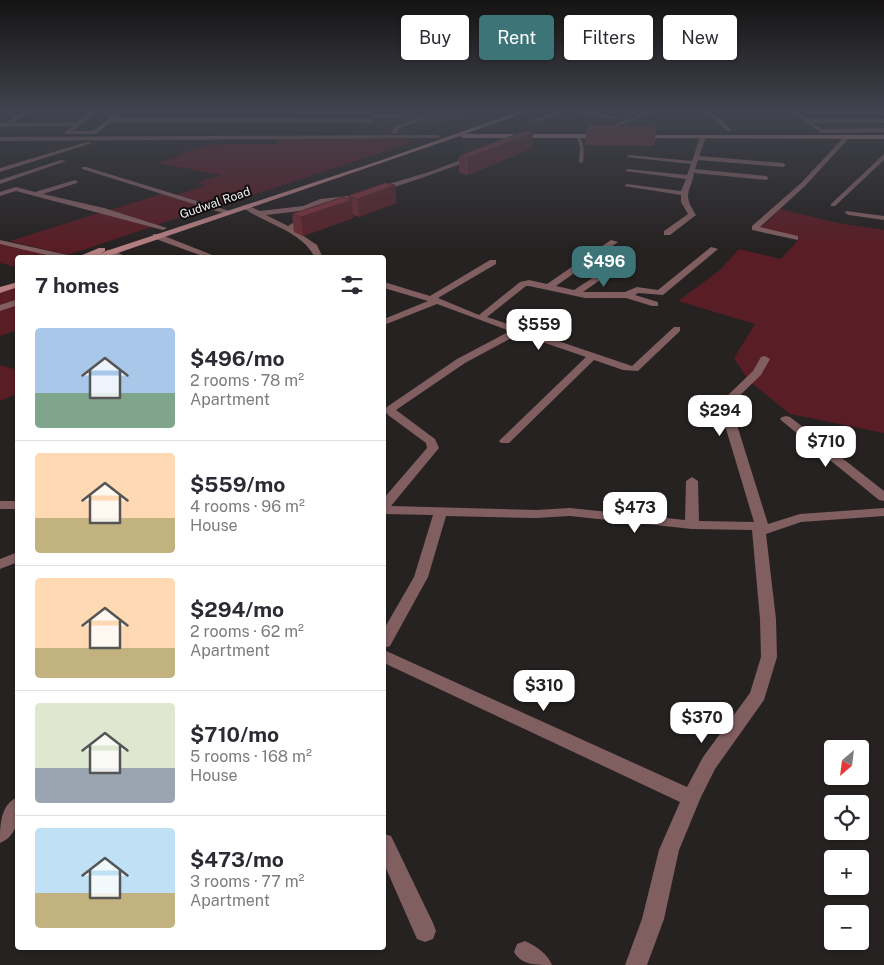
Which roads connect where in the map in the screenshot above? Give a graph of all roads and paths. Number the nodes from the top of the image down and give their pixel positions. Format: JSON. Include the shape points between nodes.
{"nodes":[{"id":1,"x":41,"y":157,"type":"edge"},
{"id":2,"x":385,"y":157,"type":"edge"},
{"id":3,"x":394,"y":157,"type":"edge"},
{"id":4,"x":474,"y":157,"type":"edge"},
{"id":5,"x":581,"y":157,"type":"edge"},
{"id":6,"x":629,"y":157,"type":"dead end"},
{"id":7,"x":697,"y":157,"type":"edge"},
{"id":8,"x":830,"y":157,"type":"edge"},
{"id":9,"x":883,"y":157,"type":"edge"},
{"id":10,"x":63,"y":161,"type":"dead end"},
{"id":11,"x":696,"y":161,"type":"junction"},
{"id":12,"x":581,"y":162,"type":"dead end"},
{"id":13,"x":783,"y":165,"type":"dead end"},
{"id":14,"x":84,"y":168,"type":"dead end"},
{"id":15,"x":0,"y":170,"type":"edge"},
{"id":16,"x":628,"y":171,"type":"dead end"},
{"id":17,"x":691,"y":174,"type":"junction"},
{"id":18,"x":766,"y":178,"type":"dead end"},
{"id":19,"x":75,"y":182,"type":"dead end"},
{"id":20,"x":0,"y":183,"type":"edge"},
{"id":21,"x":628,"y":186,"type":"dead end"},
{"id":22,"x":16,"y":189,"type":"junction"},
{"id":23,"x":684,"y":193,"type":"junction"},
{"id":24,"x":0,"y":194,"type":"edge"},
{"id":25,"x":34,"y":194,"type":"junction"},
{"id":26,"x":832,"y":205,"type":"dead end"},
{"id":27,"x":245,"y":206,"type":"junction"},
{"id":28,"x":304,"y":208,"type":"junction"},
{"id":29,"x":225,"y":211,"type":"junction"},
{"id":30,"x":849,"y":213,"type":"dead end"},
{"id":31,"x":260,"y":214,"type":"junction"},
{"id":32,"x":884,"y":218,"type":"edge"},
{"id":33,"x":163,"y":228,"type":"junction"},
{"id":34,"x":288,"y":229,"type":"junction"},
{"id":35,"x":667,"y":233,"type":"dead end"},
{"id":36,"x":156,"y":236,"type":"junction"},
{"id":37,"x":795,"y":238,"type":"dead end"},
{"id":38,"x":0,"y":242,"type":"edge"},
{"id":39,"x":614,"y":242,"type":"dead end"},
{"id":40,"x":714,"y":249,"type":"dead end"},
{"id":41,"x":110,"y":252,"type":"junction"},
{"id":42,"x":58,"y":255,"type":"edge"},
{"id":43,"x":86,"y":255,"type":"edge"},
{"id":44,"x":102,"y":255,"type":"edge"},
{"id":45,"x":117,"y":255,"type":"edge"},
{"id":46,"x":208,"y":255,"type":"edge"},
{"id":47,"x":317,"y":255,"type":"edge"},
{"id":48,"x":493,"y":262,"type":"dead end"},
{"id":49,"x":618,"y":264,"type":"dead end"},
{"id":50,"x":15,"y":279,"type":"edge"},
{"id":51,"x":0,"y":284,"type":"edge"},
{"id":52,"x":15,"y":285,"type":"edge"},
{"id":53,"x":386,"y":286,"type":"edge"},
{"id":54,"x":549,"y":287,"type":"junction"},
{"id":55,"x":0,"y":290,"type":"edge"},
{"id":56,"x":576,"y":293,"type":"junction"},
{"id":57,"x":627,"y":295,"type":"junction"},
{"id":58,"x":434,"y":300,"type":"junction"},
{"id":59,"x":15,"y":303,"type":"edge"},
{"id":60,"x":655,"y":304,"type":"dead end"},
{"id":61,"x":0,"y":308,"type":"edge"},
{"id":62,"x":482,"y":318,"type":"junction"},
{"id":63,"x":386,"y":321,"type":"edge"},
{"id":64,"x":677,"y":329,"type":"dead end"},
{"id":65,"x":518,"y":331,"type":"junction"},
{"id":66,"x":593,"y":356,"type":"junction"},
{"id":67,"x":766,"y":359,"type":"dead end"},
{"id":68,"x":786,"y":418,"type":"dead end"},
{"id":69,"x":504,"y":441,"type":"dead end"},
{"id":70,"x":692,"y":481,"type":"dead end"},
{"id":71,"x":884,"y":497,"type":"edge"},
{"id":72,"x":386,"y":504,"type":"edge"},
{"id":73,"x":0,"y":505,"type":"edge"},
{"id":74,"x":15,"y":505,"type":"edge"},
{"id":75,"x":386,"y":510,"type":"edge"},
{"id":76,"x":440,"y":512,"type":"junction"},
{"id":77,"x":884,"y":512,"type":"edge"},
{"id":78,"x":692,"y":525,"type":"junction"},
{"id":79,"x":760,"y":528,"type":"junction"},
{"id":80,"x":386,"y":638,"type":"edge"},
{"id":81,"x":386,"y":657,"type":"edge"},
{"id":82,"x":691,"y":798,"type":"junction"},
{"id":83,"x":15,"y":809,"type":"edge"},
{"id":84,"x":0,"y":834,"type":"edge"},
{"id":85,"x":386,"y":847,"type":"edge"},
{"id":86,"x":425,"y":931,"type":"dead end"},
{"id":87,"x":636,"y":965,"type":"edge"}],
"edges":[{"from":1,"to":15,"type":"street"},
{"from":2,"to":29,"type":"main road","name":"Gudwal Road"},
{"from":3,"to":27,"type":"main road","name":"Gudwal Road"},
{"from":4,"to":28,"type":"street","via":[[349,198],[320,201]]},
{"from":5,"to":12,"type":"lane"},
{"from":6,"to":11,"type":"street"},
{"from":7,"to":11,"type":"street"},
{"from":8,"to":37,"type":"street","via":[[755,228]]},
{"from":9,"to":26,"type":"street"},
{"from":10,"to":20,"type":"street"},
{"from":11,"to":13,"type":"street"},
{"from":11,"to":17,"type":"street"},
{"from":14,"to":29,"type":"street"},
{"from":16,"to":17,"type":"street"},
{"from":17,"to":18,"type":"street"},
{"from":17,"to":23,"type":"street"},
{"from":19,"to":25,"type":"street"},
{"from":20,"to":22,"type":"street"},
{"from":21,"to":23,"type":"street"},
{"from":22,"to":24,"type":"street"},
{"from":22,"to":25,"type":"street"},
{"from":23,"to":35,"type":"street","via":[[684,202],[692,215]]},
{"from":25,"to":33,"type":"street"},
{"from":27,"to":29,"type":"main road","name":"Gudwal Road"},
{"from":27,"to":31,"type":"street"},
{"from":28,"to":31,"type":"street"},
{"from":28,"to":34,"type":"street","via":[[303,220]]},
{"from":29,"to":33,"type":"main road","name":"Gudwal Road"},
{"from":29,"to":36,"type":"main road","name":"Gudwal Road"},
{"from":30,"to":32,"type":"street"},
{"from":31,"to":34,"type":"street"},
{"from":33,"to":43,"type":"main road","name":"Gudwal Road"},
{"from":34,"to":47,"type":"street","via":[[314,247]]},
{"from":36,"to":41,"type":"main road","name":"Gudwal Road"},
{"from":36,"to":46,"type":"street"},
{"from":38,"to":42,"type":"street"},
{"from":39,"to":54,"type":"street"},
{"from":40,"to":57,"type":"street","via":[[660,293],[638,290]]},
{"from":41,"to":44,"type":"main road","name":"Gudwal Road"},
{"from":41,"to":45,"type":"street"},
{"from":48,"to":58,"type":"street"},
{"from":49,"to":56,"type":"street"},
{"from":50,"to":51,"type":"main road"},
{"from":52,"to":55,"type":"main road"},
{"from":53,"to":58,"type":"street"},
{"from":54,"to":56,"type":"street"},
{"from":54,"to":62,"type":"street","via":[[523,284]]},
{"from":56,"to":57,"type":"street"},
{"from":57,"to":60,"type":"street"},
{"from":58,"to":62,"type":"street"},
{"from":58,"to":63,"type":"street"},
{"from":59,"to":61,"type":"street"},
{"from":62,"to":65,"type":"street"},
{"from":64,"to":66,"type":"street","via":[[634,369]]},
{"from":65,"to":66,"type":"street"},
{"from":65,"to":72,"type":"street","via":[[461,361],[390,409],[431,441],[433,448]]},
{"from":66,"to":69,"type":"street"},
{"from":67,"to":79,"type":"street","via":[[757,373],[730,399],[726,409]]},
{"from":68,"to":71,"type":"street"},
{"from":70,"to":78,"type":"street"},
{"from":73,"to":74,"type":"street"},
{"from":75,"to":76,"type":"street"},
{"from":76,"to":78,"type":"street","via":[[570,512]]},
{"from":76,"to":80,"type":"street","via":[[429,555],[417,584]]},
{"from":77,"to":79,"type":"street","via":[[827,514]]},
{"from":78,"to":79,"type":"street"},
{"from":79,"to":82,"type":"street","via":[[769,657],[758,695],[709,763]]},
{"from":81,"to":82,"type":"street"},
{"from":82,"to":87,"type":"street","via":[[669,850],[653,920]]},
{"from":83,"to":84,"type":"street"},
{"from":85,"to":86,"type":"street"}]}
